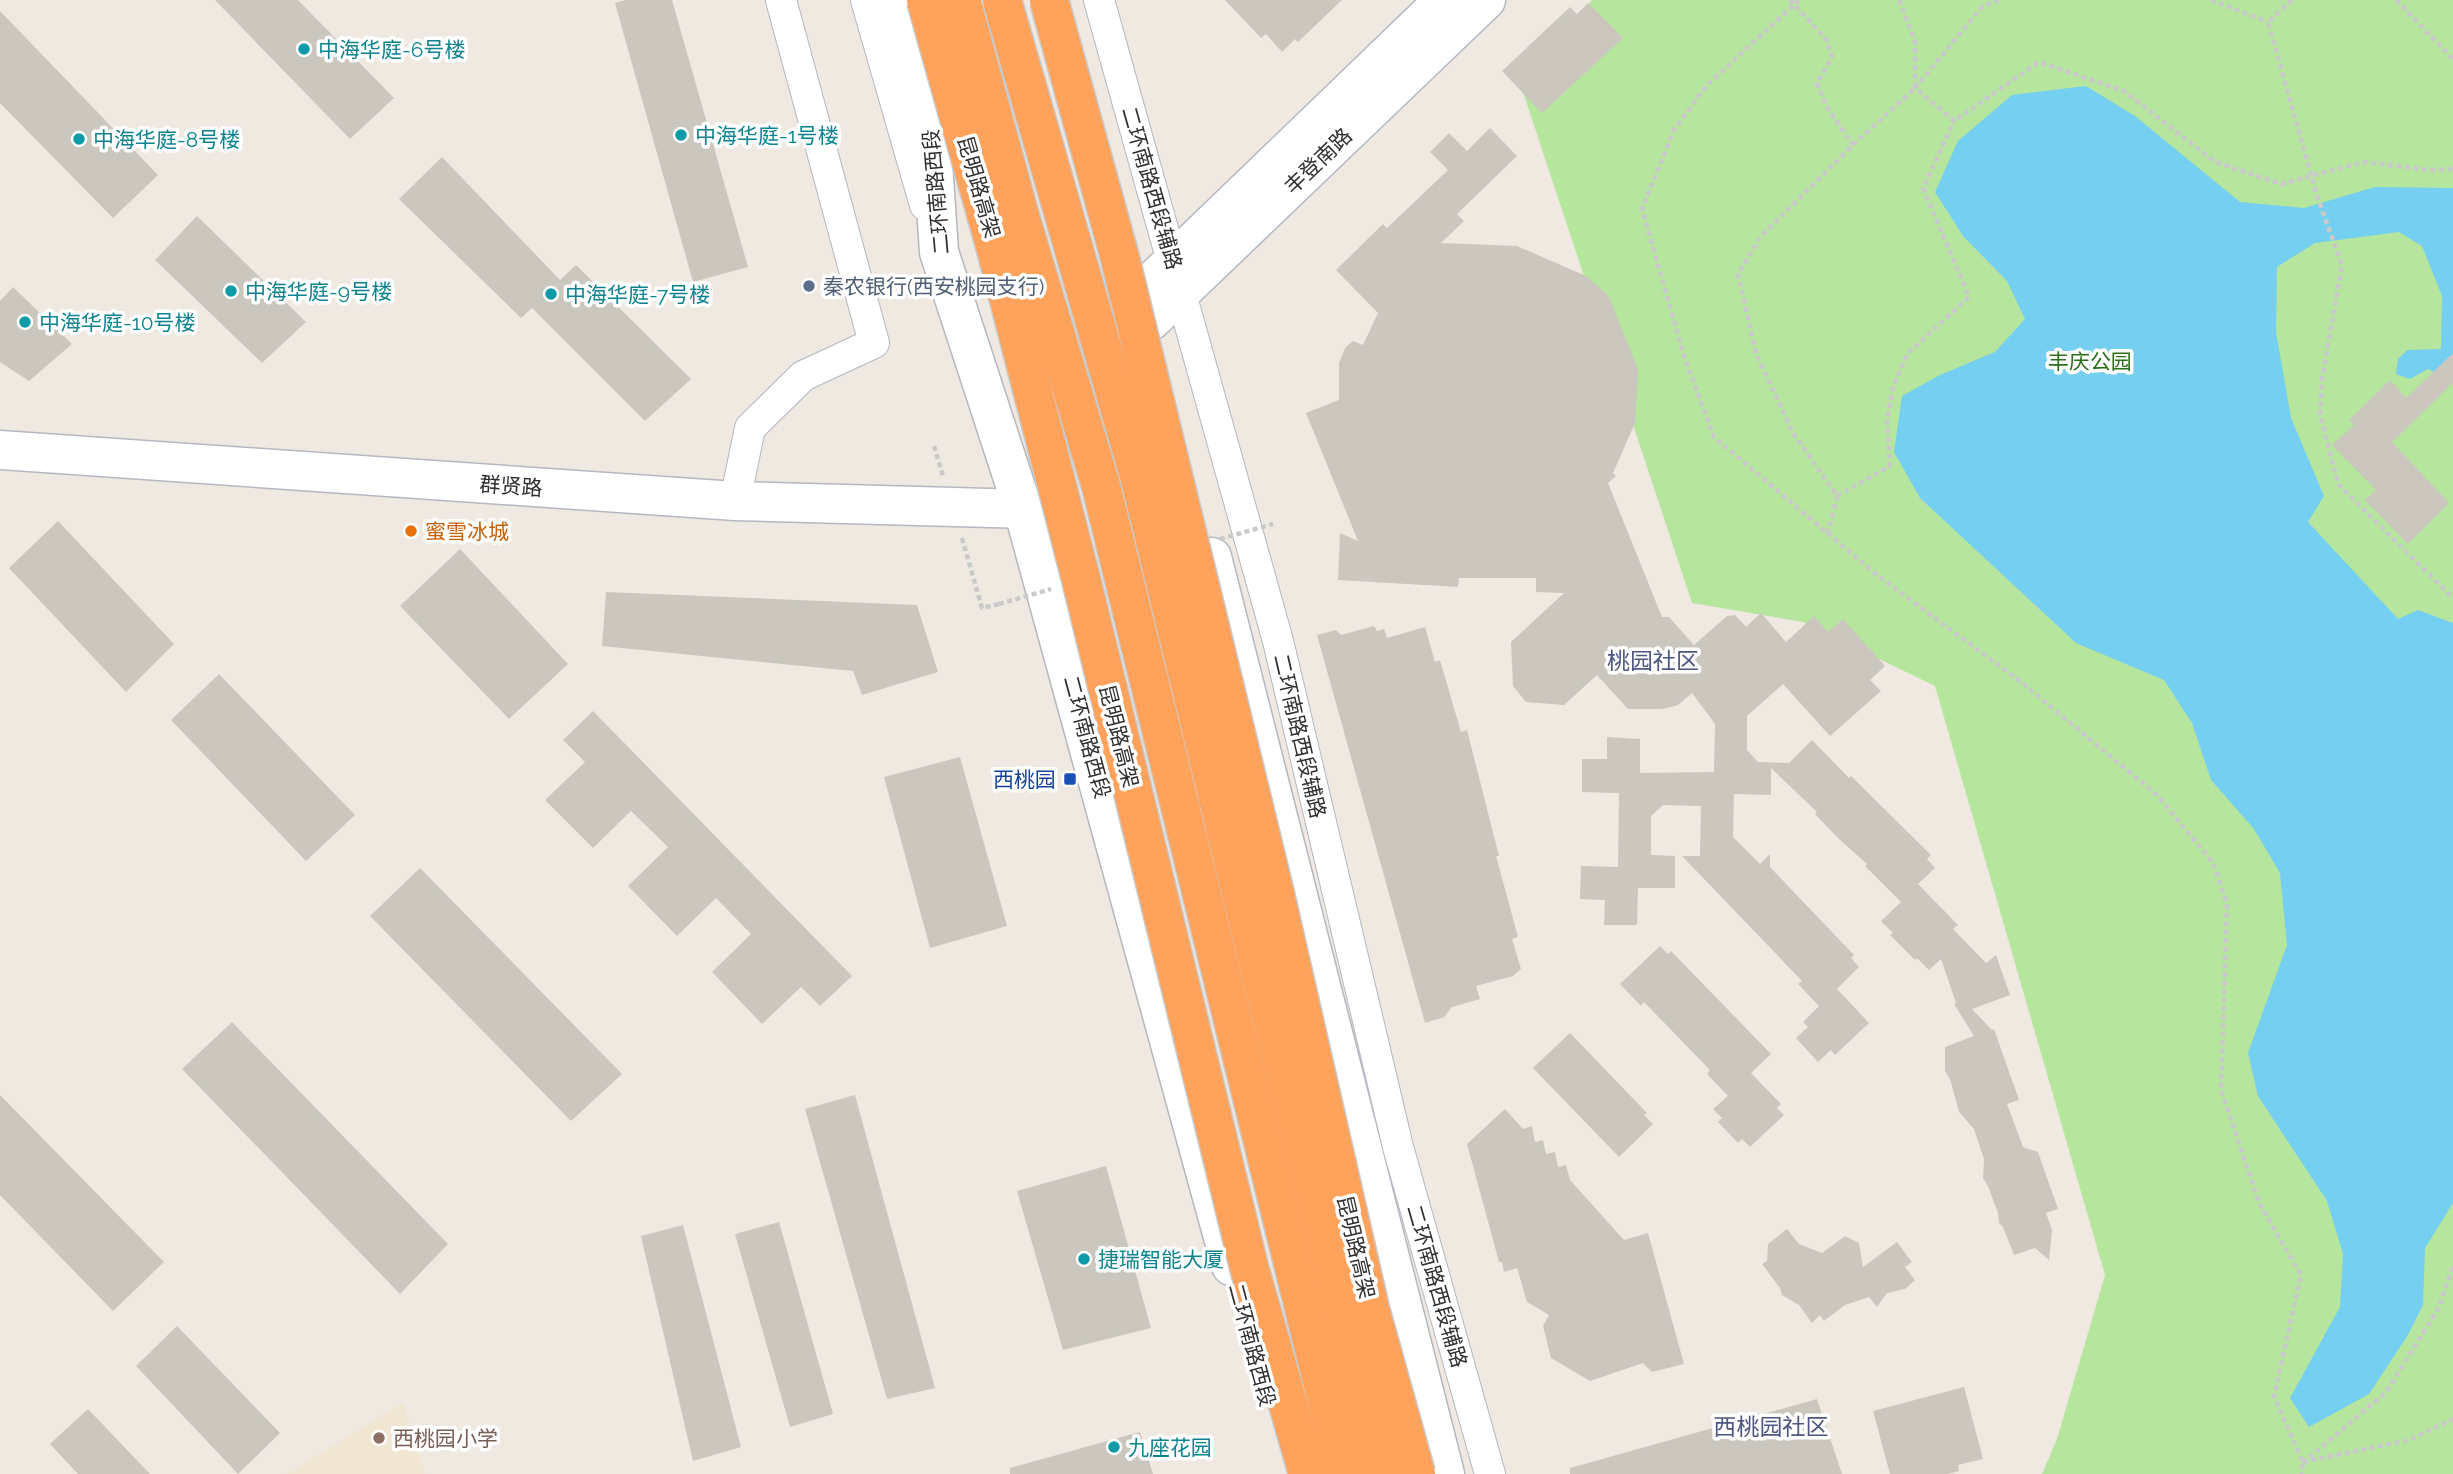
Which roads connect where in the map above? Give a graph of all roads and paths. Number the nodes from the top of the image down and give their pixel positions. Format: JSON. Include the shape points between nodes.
{"nodes":[{"id":1,"x":781,"y":0,"type":"edge"},
{"id":2,"x":866,"y":0,"type":"edge"},
{"id":3,"x":898,"y":0,"type":"edge"},
{"id":4,"x":926,"y":0,"type":"edge"},
{"id":5,"x":961,"y":0,"type":"edge"},
{"id":6,"x":1002,"y":0,"type":"edge"},
{"id":7,"x":1049,"y":0,"type":"edge"},
{"id":8,"x":1059,"y":0,"type":"edge"},
{"id":9,"x":1099,"y":0,"type":"edge"},
{"id":10,"x":1486,"y":0,"type":"edge"},
{"id":11,"x":1899,"y":0,"type":"edge"},
{"id":12,"x":1999,"y":0,"type":"edge"},
{"id":13,"x":2211,"y":0,"type":"edge"},
{"id":14,"x":2292,"y":0,"type":"edge"},
{"id":15,"x":2396,"y":0,"type":"edge"},
{"id":16,"x":1794,"y":1,"type":"edge"},
{"id":17,"x":1434,"y":3,"type":"edge"},
{"id":18,"x":2268,"y":22,"type":"junction"},
{"id":19,"x":2453,"y":58,"type":"edge"},
{"id":20,"x":1915,"y":88,"type":"junction"},
{"id":21,"x":1954,"y":121,"type":"junction"},
{"id":22,"x":1853,"y":145,"type":"junction"},
{"id":23,"x":2453,"y":169,"type":"edge"},
{"id":24,"x":939,"y":252,"type":"junction"},
{"id":25,"x":1177,"y":277,"type":"junction"},
{"id":26,"x":1147,"y":306,"type":"junction"},
{"id":27,"x":0,"y":450,"type":"edge"},
{"id":28,"x":1837,"y":496,"type":"junction"},
{"id":29,"x":735,"y":501,"type":"junction"},
{"id":30,"x":1023,"y":509,"type":"junction"},
{"id":31,"x":1828,"y":534,"type":"junction"},
{"id":32,"x":2453,"y":598,"type":"edge"},
{"id":33,"x":2453,"y":1266,"type":"edge"},
{"id":34,"x":2453,"y":1419,"type":"edge"},
{"id":35,"x":2303,"y":1462,"type":"junction"},
{"id":36,"x":1288,"y":1474,"type":"edge"},
{"id":37,"x":1308,"y":1474,"type":"edge"},
{"id":38,"x":1345,"y":1474,"type":"edge"},
{"id":39,"x":1383,"y":1474,"type":"edge"},
{"id":40,"x":1416,"y":1474,"type":"edge"},
{"id":41,"x":1445,"y":1474,"type":"edge"},
{"id":42,"x":1490,"y":1474,"type":"edge"},
{"id":43,"x":2301,"y":1474,"type":"edge"}],
"edges":[{"from":1,"to":29,"type":"street","via":[[874,343],[803,376],[750,428]]},
{"from":2,"to":24,"type":"street"},
{"from":3,"to":24,"type":"main road","name":"二环南路西段","via":[[930,118]]},
{"from":4,"to":37,"type":"highway","name":"昆明路高架","bridge":true,"via":[[1000,262],[1249,1267]]},
{"from":5,"to":38,"type":"highway","bridge":true,"via":[[1101,486]]},
{"from":6,"to":39,"type":"highway","bridge":true,"via":[[1140,479]]},
{"from":7,"to":40,"type":"highway","name":"昆明路高架","bridge":true,"via":[[1120,258],[1274,890],[1370,1309]]},
{"from":8,"to":26,"type":"main road"},
{"from":9,"to":25,"type":"street","name":"二环南路西段辅路"},
{"from":10,"to":25,"type":"main road","name":"丰登南路"},
{"from":11,"to":20,"type":"path","via":[[1916,41]]},
{"from":12,"to":20,"type":"path","via":[[1982,7]]},
{"from":13,"to":18,"type":"path"},
{"from":14,"to":18,"type":"path"},
{"from":15,"to":19,"type":"path"},
{"from":16,"to":22,"type":"path","via":[[1826,39],[1832,57],[1817,83],[1826,106]]},
{"from":16,"to":31,"type":"path","via":[[1706,86],[1674,130],[1642,209],[1684,356],[1714,437]]},
{"from":17,"to":25,"type":"main road","name":"丰登南路"},
{"from":18,"to":32,"type":"path","via":[[2317,196],[2342,265],[2320,414],[2338,484]]},
{"from":20,"to":21,"type":"path"},
{"from":20,"to":22,"type":"path"},
{"from":21,"to":23,"type":"path","via":[[2039,62],[2124,91],[2215,162],[2281,184],[2364,162]]},
{"from":21,"to":28,"type":"path","via":[[1923,188],[1969,297],[1908,353],[1893,386],[1887,420],[1890,466]]},
{"from":22,"to":28,"type":"path","via":[[1761,236],[1738,274],[1756,354],[1793,433]]},
{"from":24,"to":30,"type":"main road","name":"二环南路西段"},
{"from":25,"to":26,"type":"main road","name":"丰登南路"},
{"from":25,"to":42,"type":"street","name":"二环南路西段辅路","via":[[1278,640],[1398,1147]]},
{"from":26,"to":41,"type":"main road"},
{"from":27,"to":29,"type":"main road","name":"群贤路"},
{"from":28,"to":31,"type":"path"},
{"from":29,"to":30,"type":"main road","name":"群贤路"},
{"from":30,"to":36,"type":"main road","name":"二环南路西段"},
{"from":31,"to":35,"type":"path","via":[[2021,682],[2157,795],[2213,863],[2227,904],[2221,1090],[2259,1203],[2301,1275],[2274,1396]]},
{"from":33,"to":35,"type":"path","via":[[2438,1308],[2386,1392]]},
{"from":34,"to":35,"type":"path","via":[[2409,1440]]},
{"from":35,"to":43,"type":"path"}]}
